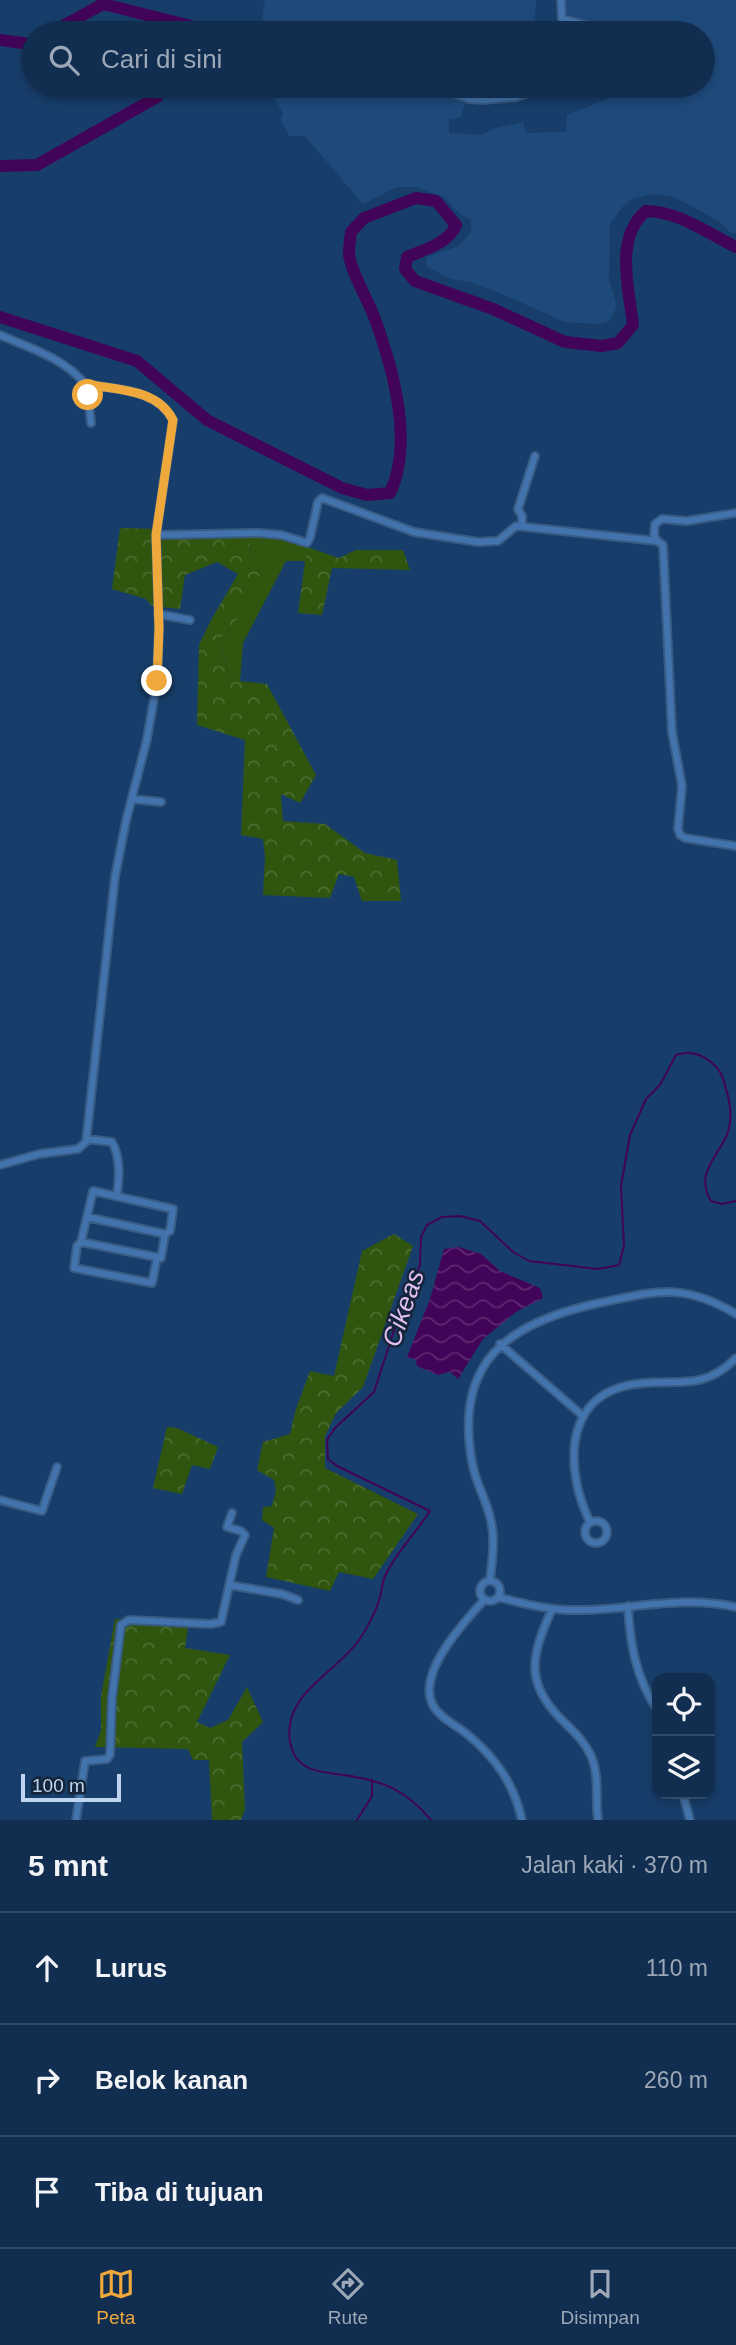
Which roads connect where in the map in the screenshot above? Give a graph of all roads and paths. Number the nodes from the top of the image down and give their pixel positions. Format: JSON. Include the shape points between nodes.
{"nodes":[{"id":1,"x":561,"y":0,"type":"edge"},
{"id":2,"x":570,"y":21,"type":"edge"},
{"id":3,"x":467,"y":98,"type":"edge"},
{"id":4,"x":505,"y":98,"type":"edge"},
{"id":5,"x":0,"y":335,"type":"edge"},
{"id":6,"x":85,"y":384,"type":"junction"},
{"id":7,"x":91,"y":423,"type":"dead end"},
{"id":8,"x":535,"y":456,"type":"dead end"},
{"id":9,"x":736,"y":513,"type":"edge"},
{"id":10,"x":522,"y":526,"type":"junction"},
{"id":11,"x":156,"y":535,"type":"junction"},
{"id":12,"x":657,"y":541,"type":"junction"},
{"id":13,"x":158,"y":614,"type":"junction"},
{"id":14,"x":190,"y":620,"type":"dead end"},
{"id":15,"x":132,"y":799,"type":"junction"},
{"id":16,"x":161,"y":802,"type":"dead end"},
{"id":17,"x":736,"y":846,"type":"edge"},
{"id":18,"x":87,"y":1139,"type":"junction"},
{"id":19,"x":0,"y":1165,"type":"edge"},
{"id":20,"x":117,"y":1196,"type":"junction"},
{"id":21,"x":87,"y":1217,"type":"junction"},
{"id":22,"x":165,"y":1234,"type":"junction"},
{"id":23,"x":80,"y":1242,"type":"junction"},
{"id":24,"x":157,"y":1257,"type":"junction"},
{"id":25,"x":736,"y":1314,"type":"edge"},
{"id":26,"x":500,"y":1344,"type":"junction"},
{"id":27,"x":736,"y":1359,"type":"edge"},
{"id":28,"x":583,"y":1416,"type":"junction"},
{"id":29,"x":57,"y":1467,"type":"dead end"},
{"id":30,"x":0,"y":1500,"type":"edge"},
{"id":31,"x":232,"y":1513,"type":"dead end"},
{"id":32,"x":590,"y":1522,"type":"dead end"},
{"id":33,"x":490,"y":1581,"type":"junction"},
{"id":34,"x":229,"y":1585,"type":"junction"},
{"id":35,"x":498,"y":1597,"type":"junction"},
{"id":36,"x":298,"y":1600,"type":"dead end"},
{"id":37,"x":484,"y":1600,"type":"junction"},
{"id":38,"x":628,"y":1606,"type":"junction"},
{"id":39,"x":736,"y":1607,"type":"edge"},
{"id":40,"x":552,"y":1609,"type":"junction"},
{"id":41,"x":652,"y":1701,"type":"edge"},
{"id":42,"x":684,"y":1799,"type":"edge"},
{"id":43,"x":76,"y":1820,"type":"edge"},
{"id":44,"x":522,"y":1820,"type":"edge"},
{"id":45,"x":598,"y":1820,"type":"edge"},
{"id":46,"x":690,"y":1820,"type":"edge"}],
"edges":[{"from":1,"to":2,"type":"street","via":[[562,19]]},
{"from":3,"to":4,"type":"street"},
{"from":5,"to":6,"type":"street","via":[[74,371]]},
{"from":6,"to":7,"type":"street"},
{"from":6,"to":11,"type":"street","via":[[155,400],[173,420]]},
{"from":8,"to":10,"type":"street","via":[[518,509]]},
{"from":9,"to":12,"type":"street","via":[[658,520],[654,529]]},
{"from":10,"to":11,"type":"street","via":[[513,527],[498,541],[478,542],[415,532],[322,498],[307,543],[267,534]]},
{"from":10,"to":12,"type":"street"},
{"from":11,"to":13,"type":"street"},
{"from":12,"to":17,"type":"street","via":[[664,550],[672,732],[682,786],[678,830],[685,838]]},
{"from":13,"to":14,"type":"street"},
{"from":13,"to":15,"type":"street","via":[[157,681]]},
{"from":15,"to":16,"type":"street"},
{"from":15,"to":18,"type":"street","via":[[114,889]]},
{"from":18,"to":19,"type":"street","via":[[78,1149]]},
{"from":18,"to":20,"type":"street","via":[[112,1142],[120,1172]]},
{"from":20,"to":21,"type":"street","via":[[93,1191]]},
{"from":20,"to":22,"type":"street","via":[[173,1209],[170,1231]]},
{"from":21,"to":22,"type":"street"},
{"from":21,"to":23,"type":"street"},
{"from":22,"to":24,"type":"street","via":[[161,1258]]},
{"from":23,"to":24,"type":"street"},
{"from":23,"to":24,"type":"street","via":[[74,1268],[152,1283]]},
{"from":25,"to":26,"type":"street","via":[[708,1298],[666,1290],[554,1315]]},
{"from":26,"to":28,"type":"street"},
{"from":26,"to":33,"type":"street","via":[[477,1382],[470,1423],[474,1469],[493,1527]]},
{"from":27,"to":28,"type":"street","via":[[703,1380],[615,1389]]},
{"from":28,"to":32,"type":"street","via":[[573,1464]]},
{"from":29,"to":30,"type":"street","via":[[42,1511]]},
{"from":31,"to":34,"type":"street","via":[[228,1529],[245,1535]]},
{"from":33,"to":35,"type":"street","via":[[498,1586]]},
{"from":33,"to":37,"type":"street","via":[[480,1589]]},
{"from":34,"to":36,"type":"street"},
{"from":34,"to":43,"type":"street","via":[[222,1620],[217,1624],[129,1620],[121,1625],[110,1755],[85,1761]]},
{"from":35,"to":37,"type":"street"},
{"from":35,"to":40,"type":"street"},
{"from":37,"to":44,"type":"street","via":[[448,1643],[431,1680],[431,1700],[442,1715],[495,1759],[511,1786]]},
{"from":38,"to":39,"type":"street","via":[[701,1601]]},
{"from":38,"to":40,"type":"street"},
{"from":38,"to":41,"type":"street","via":[[634,1658]]},
{"from":40,"to":45,"type":"street","via":[[535,1652],[534,1675],[546,1701],[591,1757]]},
{"from":42,"to":46,"type":"street"}]}
